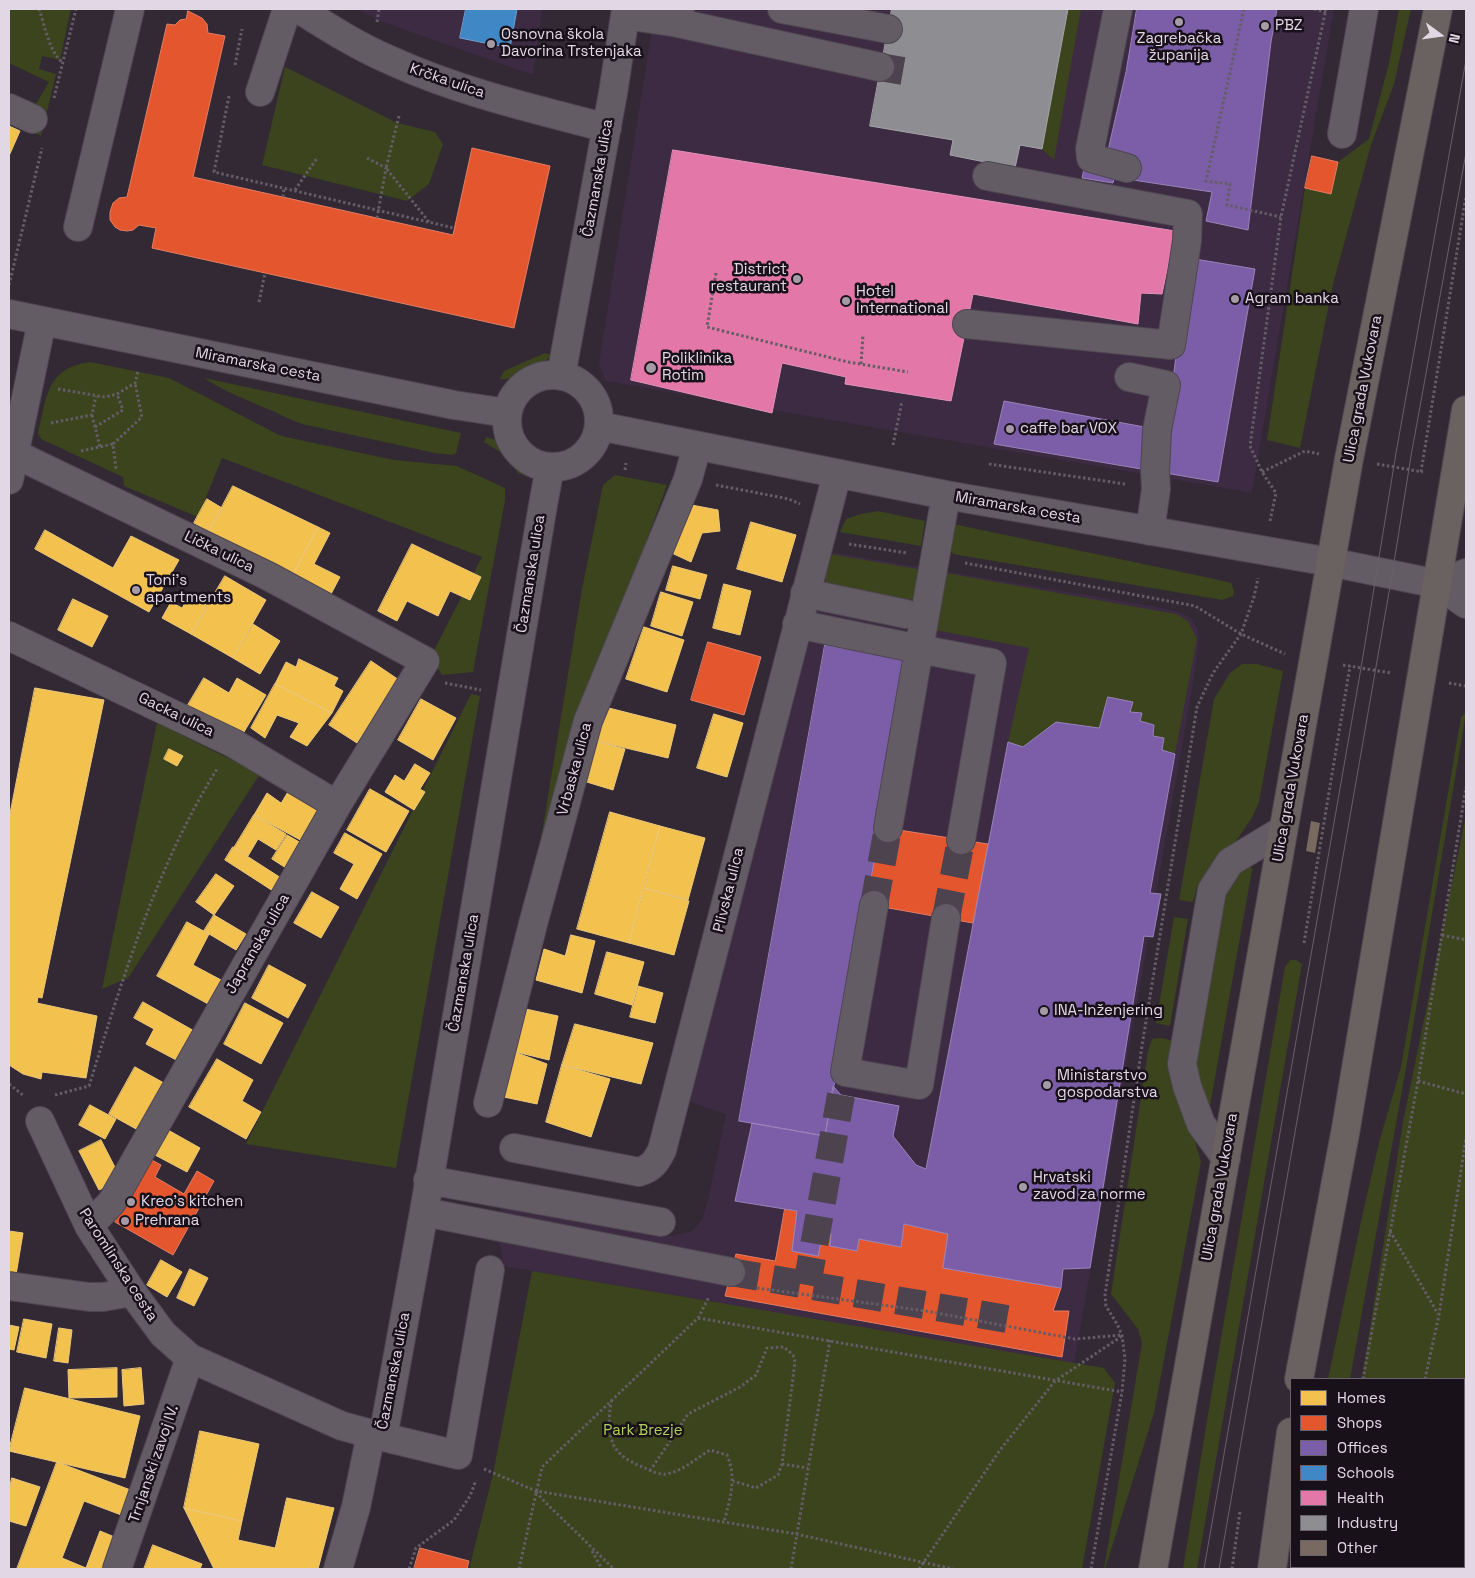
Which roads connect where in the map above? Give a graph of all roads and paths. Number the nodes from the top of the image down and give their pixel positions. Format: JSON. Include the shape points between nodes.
{"nodes":[{"id":1,"x":39,"y":9,"type":"edge"},
{"id":2,"x":130,"y":9,"type":"edge"},
{"id":3,"x":287,"y":9,"type":"edge"},
{"id":4,"x":299,"y":9,"type":"edge"},
{"id":5,"x":782,"y":9,"type":"edge"},
{"id":6,"x":1118,"y":9,"type":"edge"},
{"id":7,"x":1244,"y":9,"type":"edge"},
{"id":8,"x":1314,"y":9,"type":"edge"},
{"id":9,"x":1364,"y":9,"type":"edge"},
{"id":10,"x":1438,"y":9,"type":"edge"},
{"id":11,"x":1326,"y":10,"type":"edge"},
{"id":12,"x":625,"y":12,"type":"edge"},
{"id":13,"x":679,"y":16,"type":"edge"},
{"id":14,"x":242,"y":29,"type":"dead end"},
{"id":15,"x":888,"y":29,"type":"dead end"},
{"id":16,"x":63,"y":63,"type":"dead end"},
{"id":17,"x":235,"y":67,"type":"dead end"},
{"id":18,"x":880,"y":67,"type":"tunnel mouth"},
{"id":19,"x":260,"y":92,"type":"dead end"},
{"id":20,"x":229,"y":96,"type":"dead end"},
{"id":21,"x":9,"y":108,"type":"edge"},
{"id":22,"x":399,"y":116,"type":"dead end"},
{"id":23,"x":33,"y":119,"type":"dead end"},
{"id":24,"x":606,"y":128,"type":"junction"},
{"id":25,"x":1342,"y":134,"type":"dead end"},
{"id":26,"x":317,"y":158,"type":"dead end"},
{"id":27,"x":367,"y":158,"type":"dead end"},
{"id":28,"x":386,"y":168,"type":"junction"},
{"id":29,"x":1128,"y":168,"type":"dead end"},
{"id":30,"x":987,"y":176,"type":"dead end"},
{"id":31,"x":284,"y":188,"type":"junction"},
{"id":32,"x":295,"y":191,"type":"junction"},
{"id":33,"x":1466,"y":196,"type":"edge"},
{"id":34,"x":283,"y":197,"type":"dead end"},
{"id":35,"x":1281,"y":217,"type":"junction"},
{"id":36,"x":377,"y":218,"type":"dead end"},
{"id":37,"x":429,"y":222,"type":"junction"},
{"id":38,"x":78,"y":227,"type":"dead end"},
{"id":39,"x":454,"y":228,"type":"dead end"},
{"id":40,"x":265,"y":273,"type":"dead end"},
{"id":41,"x":716,"y":273,"type":"dead end"},
{"id":42,"x":259,"y":302,"type":"dead end"},
{"id":43,"x":9,"y":314,"type":"edge"},
{"id":44,"x":42,"y":321,"type":"junction"},
{"id":45,"x":967,"y":324,"type":"dead end"},
{"id":46,"x":863,"y":335,"type":"dead end"},
{"id":47,"x":1170,"y":345,"type":"junction"},
{"id":48,"x":861,"y":364,"type":"junction"},
{"id":49,"x":138,"y":368,"type":"dead end"},
{"id":50,"x":908,"y":372,"type":"dead end"},
{"id":51,"x":562,"y":376,"type":"junction"},
{"id":52,"x":1129,"y":377,"type":"dead end"},
{"id":53,"x":135,"y":384,"type":"junction"},
{"id":54,"x":1166,"y":385,"type":"junction"},
{"id":55,"x":56,"y":388,"type":"dead end"},
{"id":56,"x":116,"y":394,"type":"junction"},
{"id":57,"x":96,"y":396,"type":"junction"},
{"id":58,"x":902,"y":401,"type":"dead end"},
{"id":59,"x":1466,"y":410,"type":"edge"},
{"id":60,"x":507,"y":413,"type":"junction"},
{"id":61,"x":92,"y":415,"type":"junction"},
{"id":62,"x":47,"y":424,"type":"dead end"},
{"id":63,"x":599,"y":426,"type":"junction"},
{"id":64,"x":95,"y":427,"type":"junction"},
{"id":65,"x":113,"y":444,"type":"junction"},
{"id":66,"x":893,"y":445,"type":"dead end"},
{"id":67,"x":696,"y":446,"type":"junction"},
{"id":68,"x":100,"y":447,"type":"junction"},
{"id":69,"x":12,"y":452,"type":"edge"},
{"id":70,"x":1305,"y":452,"type":"dead end"},
{"id":71,"x":74,"y":453,"type":"dead end"},
{"id":72,"x":626,"y":463,"type":"dead end"},
{"id":73,"x":989,"y":464,"type":"dead end"},
{"id":74,"x":1388,"y":466,"type":"dead end"},
{"id":75,"x":550,"y":467,"type":"junction"},
{"id":76,"x":116,"y":470,"type":"dead end"},
{"id":77,"x":625,"y":470,"type":"dead end"},
{"id":78,"x":1262,"y":472,"type":"junction"},
{"id":79,"x":1421,"y":472,"type":"junction"},
{"id":80,"x":1428,"y":473,"type":"dead end"},
{"id":81,"x":837,"y":474,"type":"junction"},
{"id":82,"x":9,"y":480,"type":"edge"},
{"id":83,"x":710,"y":484,"type":"dead end"},
{"id":84,"x":1134,"y":485,"type":"dead end"},
{"id":85,"x":1276,"y":494,"type":"dead end"},
{"id":86,"x":946,"y":495,"type":"junction"},
{"id":87,"x":1150,"y":531,"type":"junction"},
{"id":88,"x":821,"y":539,"type":"junction"},
{"id":89,"x":935,"y":557,"type":"junction"},
{"id":90,"x":1330,"y":562,"type":"junction"},
{"id":91,"x":1466,"y":573,"type":"edge"},
{"id":92,"x":1438,"y":584,"type":"junction"},
{"id":93,"x":805,"y":593,"type":"junction"},
{"id":94,"x":1254,"y":598,"type":"dead end"},
{"id":95,"x":1466,"y":604,"type":"edge"},
{"id":96,"x":906,"y":614,"type":"dead end"},
{"id":97,"x":797,"y":624,"type":"junction"},
{"id":98,"x":1241,"y":634,"type":"junction"},
{"id":99,"x":9,"y":636,"type":"edge"},
{"id":100,"x":919,"y":648,"type":"junction"},
{"id":101,"x":1285,"y":654,"type":"dead end"},
{"id":102,"x":425,"y":661,"type":"joint"},
{"id":103,"x":1339,"y":664,"type":"dead end"},
{"id":104,"x":1350,"y":666,"type":"junction"},
{"id":105,"x":1381,"y":671,"type":"dead end"},
{"id":106,"x":233,"y":743,"type":"junction"},
{"id":107,"x":1466,"y":787,"type":"edge"},
{"id":108,"x":338,"y":805,"type":"junction"},
{"id":109,"x":888,"y":828,"type":"tunnel mouth"},
{"id":110,"x":1283,"y":830,"type":"junction"},
{"id":111,"x":961,"y":840,"type":"tunnel mouth"},
{"id":112,"x":874,"y":906,"type":"tunnel mouth"},
{"id":113,"x":946,"y":918,"type":"tunnel mouth"},
{"id":114,"x":1442,"y":935,"type":"junction"},
{"id":115,"x":1466,"y":940,"type":"edge"},
{"id":116,"x":1304,"y":943,"type":"dead end"},
{"id":117,"x":1418,"y":1081,"type":"junction"},
{"id":118,"x":1466,"y":1094,"type":"edge"},
{"id":119,"x":488,"y":1103,"type":"dead end"},
{"id":120,"x":44,"y":1109,"type":"joint"},
{"id":121,"x":1466,"y":1138,"type":"edge"},
{"id":122,"x":514,"y":1148,"type":"dead end"},
{"id":123,"x":1226,"y":1158,"type":"junction"},
{"id":124,"x":428,"y":1180,"type":"junction"},
{"id":125,"x":424,"y":1212,"type":"junction"},
{"id":126,"x":661,"y":1222,"type":"dead end"},
{"id":127,"x":89,"y":1226,"type":"junction"},
{"id":128,"x":1390,"y":1230,"type":"junction"},
{"id":129,"x":490,"y":1270,"type":"dead end"},
{"id":130,"x":740,"y":1279,"type":"joint"},
{"id":131,"x":9,"y":1286,"type":"edge"},
{"id":132,"x":132,"y":1292,"type":"junction"},
{"id":133,"x":1439,"y":1315,"type":"junction"},
{"id":134,"x":1122,"y":1335,"type":"junction"},
{"id":135,"x":830,"y":1340,"type":"junction"},
{"id":136,"x":190,"y":1358,"type":"junction"},
{"id":137,"x":1300,"y":1378,"type":"edge"},
{"id":138,"x":1363,"y":1378,"type":"edge"},
{"id":139,"x":1425,"y":1378,"type":"edge"},
{"id":140,"x":1055,"y":1381,"type":"junction"},
{"id":141,"x":1122,"y":1392,"type":"junction"},
{"id":142,"x":612,"y":1400,"type":"junction"},
{"id":143,"x":342,"y":1426,"type":"joint"},
{"id":144,"x":377,"y":1435,"type":"junction"},
{"id":145,"x":1290,"y":1439,"type":"edge"},
{"id":146,"x":469,"y":1461,"type":"junction"},
{"id":147,"x":782,"y":1464,"type":"junction"},
{"id":148,"x":808,"y":1468,"type":"junction"},
{"id":149,"x":650,"y":1471,"type":"junction"},
{"id":150,"x":733,"y":1481,"type":"junction"},
{"id":151,"x":536,"y":1491,"type":"junction"},
{"id":152,"x":1240,"y":1511,"type":"dead end"},
{"id":153,"x":724,"y":1522,"type":"junction"},
{"id":154,"x":796,"y":1534,"type":"junction"},
{"id":155,"x":591,"y":1548,"type":"junction"},
{"id":156,"x":924,"y":1562,"type":"junction"},
{"id":157,"x":118,"y":1569,"type":"edge"},
{"id":158,"x":338,"y":1569,"type":"edge"},
{"id":159,"x":409,"y":1569,"type":"edge"},
{"id":160,"x":519,"y":1569,"type":"edge"},
{"id":161,"x":602,"y":1569,"type":"edge"},
{"id":162,"x":614,"y":1569,"type":"edge"},
{"id":163,"x":791,"y":1569,"type":"edge"},
{"id":164,"x":919,"y":1569,"type":"edge"},
{"id":165,"x":954,"y":1569,"type":"edge"},
{"id":166,"x":1091,"y":1569,"type":"edge"},
{"id":167,"x":1153,"y":1569,"type":"edge"},
{"id":168,"x":1232,"y":1569,"type":"edge"},
{"id":169,"x":1272,"y":1569,"type":"edge"}],
"edges":[{"from":1,"to":16,"type":"path","via":[[56,57]]},
{"from":2,"to":38,"type":"street"},
{"from":3,"to":19,"type":"street"},
{"from":4,"to":24,"type":"street","name":"Krčka ulica","via":[[366,48],[444,82]]},
{"from":5,"to":15,"type":"street"},
{"from":6,"to":29,"type":"street","via":[[1090,149],[1091,158]]},
{"from":7,"to":35,"type":"path","via":[[1206,181],[1230,184],[1226,205]]},
{"from":8,"to":11,"type":"path"},
{"from":9,"to":25,"type":"street"},
{"from":10,"to":90,"type":"main road","name":"Ulica grada Vukovara"},
{"from":11,"to":35,"type":"path"},
{"from":12,"to":13,"type":"street"},
{"from":12,"to":24,"type":"street","name":"Čazmanska ulica"},
{"from":13,"to":18,"type":"street"},
{"from":14,"to":17,"type":"path"},
{"from":20,"to":31,"type":"path","via":[[214,172]]},
{"from":21,"to":23,"type":"street"},
{"from":22,"to":28,"type":"path"},
{"from":24,"to":51,"type":"street","name":"Čazmanska ulica"},
{"from":26,"to":32,"type":"path"},
{"from":27,"to":28,"type":"path"},
{"from":28,"to":36,"type":"path"},
{"from":28,"to":37,"type":"path"},
{"from":30,"to":47,"type":"street","via":[[1188,214],[1188,240]]},
{"from":31,"to":32,"type":"path"},
{"from":31,"to":34,"type":"path"},
{"from":32,"to":37,"type":"path"},
{"from":33,"to":79,"type":"path"},
{"from":35,"to":78,"type":"path","via":[[1250,446]]},
{"from":37,"to":39,"type":"path"},
{"from":40,"to":42,"type":"path"},
{"from":41,"to":48,"type":"path","via":[[707,327]]},
{"from":43,"to":44,"type":"street","name":"Miramarska cesta"},
{"from":44,"to":60,"type":"street","name":"Miramarska cesta"},
{"from":44,"to":69,"type":"street"},
{"from":45,"to":47,"type":"street"},
{"from":46,"to":48,"type":"path"},
{"from":47,"to":54,"type":"street"},
{"from":48,"to":50,"type":"path"},
{"from":49,"to":53,"type":"path"},
{"from":51,"to":60,"type":"street","via":[[548,375],[523,386]]},
{"from":51,"to":63,"type":"street","via":[[586,388],[599,412]]},
{"from":52,"to":54,"type":"street"},
{"from":53,"to":56,"type":"path"},
{"from":53,"to":65,"type":"path","via":[[142,417]]},
{"from":54,"to":87,"type":"street","via":[[1157,430],[1156,489]]},
{"from":55,"to":57,"type":"path"},
{"from":56,"to":57,"type":"path"},
{"from":56,"to":64,"type":"path","via":[[123,410]]},
{"from":57,"to":61,"type":"path"},
{"from":58,"to":66,"type":"path"},
{"from":59,"to":92,"type":"main road"},
{"from":60,"to":75,"type":"street","via":[[511,439],[519,452],[531,461]]},
{"from":61,"to":62,"type":"path"},
{"from":61,"to":64,"type":"path"},
{"from":63,"to":67,"type":"street","name":"Miramarska cesta"},
{"from":63,"to":75,"type":"street","via":[[595,441],[586,453],[574,462]]},
{"from":64,"to":68,"type":"path"},
{"from":65,"to":68,"type":"path"},
{"from":65,"to":76,"type":"path"},
{"from":67,"to":81,"type":"street","name":"Miramarska cesta"},
{"from":67,"to":119,"type":"street","name":"Vrbaska ulica","via":[[688,479],[588,721]]},
{"from":68,"to":71,"type":"path"},
{"from":69,"to":82,"type":"street"},
{"from":69,"to":102,"type":"street","name":"Lička ulica","via":[[268,576]]},
{"from":70,"to":78,"type":"path"},
{"from":72,"to":77,"type":"path"},
{"from":73,"to":84,"type":"path"},
{"from":74,"to":79,"type":"path"},
{"from":75,"to":124,"type":"street","name":"Čazmanska ulica"},
{"from":78,"to":85,"type":"path"},
{"from":79,"to":80,"type":"path"},
{"from":81,"to":86,"type":"street","name":"Miramarska cesta"},
{"from":81,"to":88,"type":"street","name":"Plivska ulica"},
{"from":83,"to":88,"type":"path","via":[[801,504],[808,514],[808,535]]},
{"from":86,"to":87,"type":"street","name":"Miramarska cesta"},
{"from":86,"to":89,"type":"street"},
{"from":87,"to":90,"type":"street","name":"Miramarska cesta"},
{"from":88,"to":89,"type":"path"},
{"from":88,"to":93,"type":"street","name":"Plivska ulica"},
{"from":89,"to":98,"type":"path","via":[[1195,606]]},
{"from":89,"to":100,"type":"street"},
{"from":90,"to":92,"type":"street","name":"Miramarska cesta"},
{"from":90,"to":110,"type":"main road","name":"Ulica grada Vukovara"},
{"from":91,"to":92,"type":"street"},
{"from":92,"to":95,"type":"street","name":"Miramarska cesta"},
{"from":92,"to":137,"type":"main road"},
{"from":93,"to":96,"type":"street"},
{"from":93,"to":97,"type":"street","name":"Plivska ulica"},
{"from":94,"to":98,"type":"path"},
{"from":97,"to":100,"type":"street"},
{"from":97,"to":122,"type":"street","name":"Plivska ulica","via":[[662,1150],[656,1163],[639,1172]]},
{"from":98,"to":101,"type":"path"},
{"from":98,"to":134,"type":"path","via":[[1213,672],[1197,707],[1105,1295],[1106,1306]]},
{"from":99,"to":106,"type":"street","name":"Gacka ulica"},
{"from":100,"to":109,"type":"street"},
{"from":100,"to":111,"type":"street","via":[[992,663]]},
{"from":102,"to":108,"type":"street","name":"Japranska ulica"},
{"from":103,"to":104,"type":"path"},
{"from":104,"to":105,"type":"path"},
{"from":104,"to":116,"type":"path"},
{"from":106,"to":108,"type":"street","name":"Gacka ulica"},
{"from":106,"to":120,"type":"path","via":[[199,797],[174,848],[140,929],[89,1086],[62,1092]]},
{"from":107,"to":114,"type":"path"},
{"from":108,"to":127,"type":"street","name":"Japranska ulica","via":[[112,1202]]},
{"from":110,"to":123,"type":"main road","name":"Ulica grada Vukovara"},
{"from":110,"to":123,"type":"street","via":[[1230,862],[1212,890],[1210,899],[1182,1064],[1201,1124]]},
{"from":112,"to":113,"type":"street","via":[[843,1084],[919,1085]]},
{"from":114,"to":115,"type":"path"},
{"from":114,"to":117,"type":"path"},
{"from":117,"to":118,"type":"path"},
{"from":117,"to":128,"type":"path"},
{"from":120,"to":127,"type":"street","name":"Paromlinska cesta"},
{"from":121,"to":133,"type":"path"},
{"from":123,"to":167,"type":"main road","name":"Ulica grada Vukovara"},
{"from":124,"to":125,"type":"street","name":"Čazmanska ulica"},
{"from":124,"to":126,"type":"street"},
{"from":125,"to":130,"type":"street"},
{"from":125,"to":144,"type":"street","name":"Čazmanska ulica"},
{"from":127,"to":132,"type":"street","name":"Paromlinska cesta"},
{"from":128,"to":133,"type":"path"},
{"from":128,"to":138,"type":"path"},
{"from":129,"to":146,"type":"street"},
{"from":130,"to":134,"type":"path","via":[[1075,1339]]},
{"from":131,"to":132,"type":"street","via":[[89,1297]]},
{"from":132,"to":136,"type":"street","name":"Paromlinska cesta","via":[[163,1334]]},
{"from":133,"to":139,"type":"path"},
{"from":134,"to":140,"type":"path"},
{"from":134,"to":141,"type":"path","via":[[1125,1359]]},
{"from":135,"to":140,"type":"path"},
{"from":135,"to":142,"type":"path","via":[[698,1318]]},
{"from":135,"to":148,"type":"path"},
{"from":136,"to":143,"type":"street","name":"Paromlinska cesta"},
{"from":136,"to":157,"type":"street","name":"Trnjanski zavoj IV."},
{"from":140,"to":141,"type":"path"},
{"from":140,"to":156,"type":"path","via":[[1000,1450]]},
{"from":141,"to":166,"type":"path"},
{"from":142,"to":149,"type":"path","via":[[611,1434],[616,1449]]},
{"from":142,"to":151,"type":"path","via":[[542,1467]]},
{"from":143,"to":144,"type":"street","name":"Čazmanska ulica"},
{"from":144,"to":146,"type":"street"},
{"from":144,"to":158,"type":"street"},
{"from":145,"to":169,"type":"main road"},
{"from":146,"to":151,"type":"path"},
{"from":146,"to":159,"type":"path","via":[[470,1496],[454,1520],[416,1548]]},
{"from":147,"to":148,"type":"path"},
{"from":147,"to":149,"type":"path","via":[[795,1362],[793,1355],[784,1347],[768,1348],[756,1375],[688,1414]]},
{"from":147,"to":150,"type":"path","via":[[778,1475],[756,1488]]},
{"from":148,"to":154,"type":"path"},
{"from":149,"to":150,"type":"path","via":[[664,1475],[681,1470],[710,1450],[727,1455]]},
{"from":150,"to":153,"type":"path"},
{"from":151,"to":153,"type":"path"},
{"from":151,"to":155,"type":"path"},
{"from":151,"to":160,"type":"path"},
{"from":152,"to":168,"type":"path"},
{"from":153,"to":154,"type":"path"},
{"from":154,"to":156,"type":"path"},
{"from":154,"to":163,"type":"path"},
{"from":155,"to":161,"type":"path"},
{"from":155,"to":162,"type":"path"},
{"from":156,"to":164,"type":"path"},
{"from":156,"to":165,"type":"path"}]}
